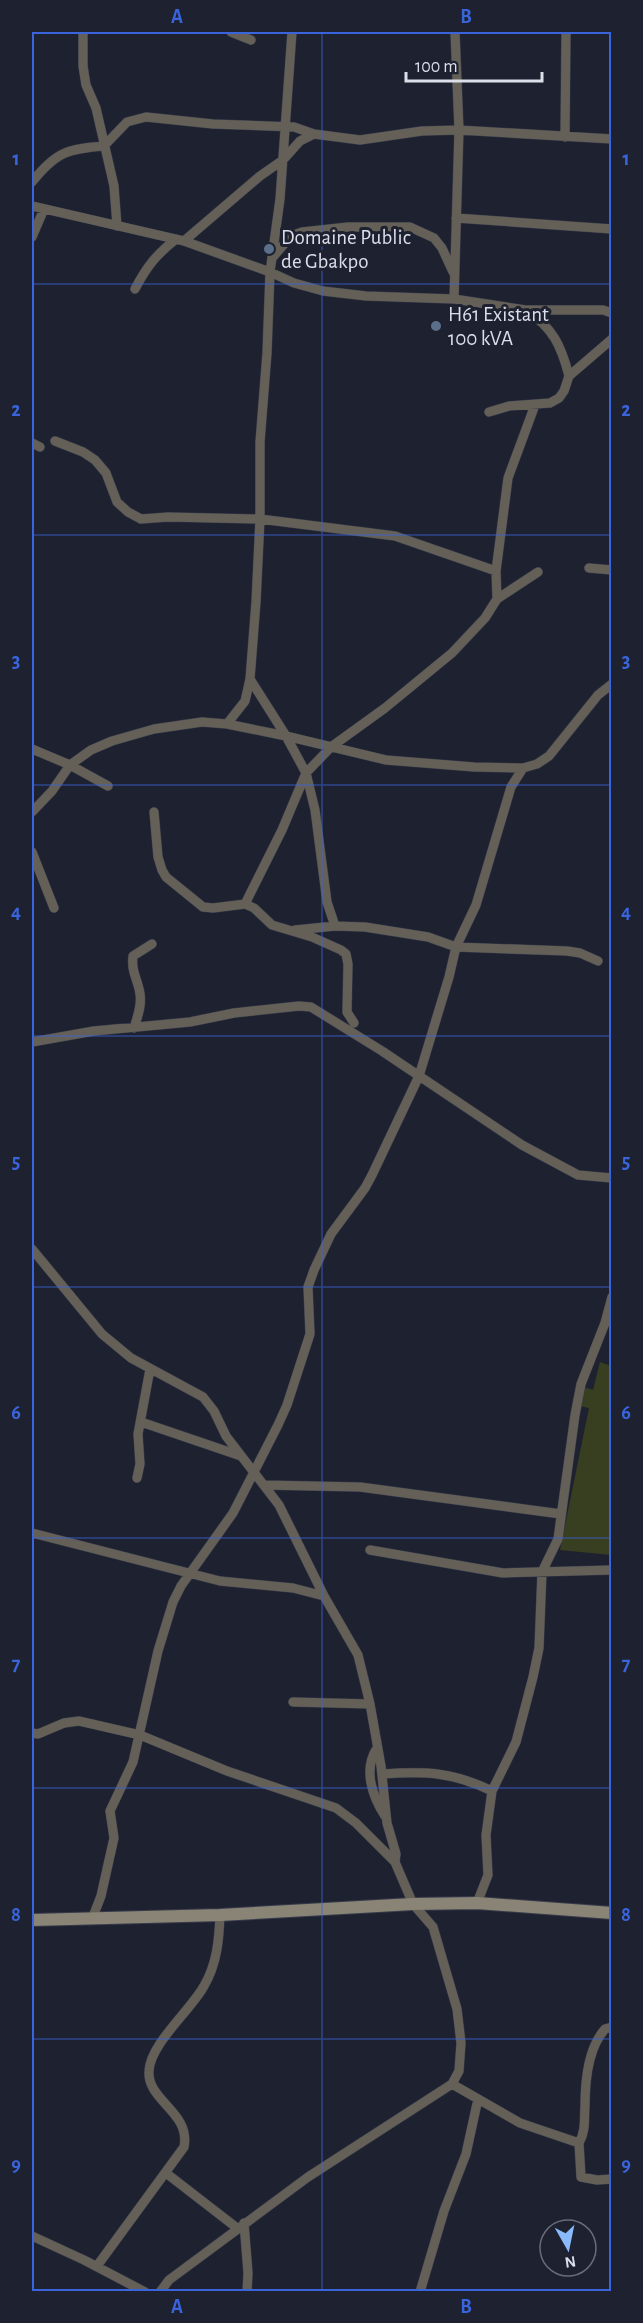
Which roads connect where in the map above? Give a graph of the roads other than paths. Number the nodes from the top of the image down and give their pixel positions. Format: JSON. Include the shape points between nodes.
{"nodes":[{"id":1,"x":83,"y":32,"type":"edge"},
{"id":2,"x":231,"y":32,"type":"edge"},
{"id":3,"x":292,"y":32,"type":"edge"},
{"id":4,"x":455,"y":32,"type":"edge"},
{"id":5,"x":566,"y":32,"type":"edge"},
{"id":6,"x":251,"y":40,"type":"dead end"},
{"id":7,"x":286,"y":127,"type":"junction"},
{"id":8,"x":459,"y":130,"type":"junction"},
{"id":9,"x":314,"y":134,"type":"junction"},
{"id":10,"x":565,"y":137,"type":"junction"},
{"id":11,"x":612,"y":139,"type":"edge"},
{"id":12,"x":104,"y":146,"type":"junction"},
{"id":13,"x":282,"y":160,"type":"junction"},
{"id":14,"x":32,"y":182,"type":"edge"},
{"id":15,"x":32,"y":206,"type":"edge"},
{"id":16,"x":44,"y":209,"type":"junction"},
{"id":17,"x":456,"y":219,"type":"junction"},
{"id":18,"x":117,"y":225,"type":"junction"},
{"id":19,"x":612,"y":229,"type":"edge"},
{"id":20,"x":32,"y":237,"type":"edge"},
{"id":21,"x":180,"y":240,"type":"junction"},
{"id":22,"x":272,"y":259,"type":"junction"},
{"id":23,"x":270,"y":272,"type":"junction"},
{"id":24,"x":454,"y":277,"type":"junction"},
{"id":25,"x":135,"y":289,"type":"dead end"},
{"id":26,"x":454,"y":299,"type":"junction"},
{"id":27,"x":525,"y":310,"type":"junction"},
{"id":28,"x":612,"y":313,"type":"edge"},
{"id":29,"x":612,"y":339,"type":"edge"},
{"id":30,"x":569,"y":376,"type":"junction"},
{"id":31,"x":535,"y":405,"type":"junction"},
{"id":32,"x":489,"y":412,"type":"dead end"},
{"id":33,"x":55,"y":441,"type":"dead end"},
{"id":34,"x":261,"y":519,"type":"junction"},
{"id":35,"x":589,"y":568,"type":"dead end"},
{"id":36,"x":612,"y":570,"type":"edge"},
{"id":37,"x":496,"y":571,"type":"junction"},
{"id":38,"x":538,"y":572,"type":"dead end"},
{"id":39,"x":497,"y":599,"type":"junction"},
{"id":40,"x":250,"y":679,"type":"junction"},
{"id":41,"x":612,"y":684,"type":"edge"},
{"id":42,"x":227,"y":724,"type":"junction"},
{"id":43,"x":286,"y":736,"type":"junction"},
{"id":44,"x":332,"y":747,"type":"junction"},
{"id":45,"x":32,"y":749,"type":"edge"},
{"id":46,"x":70,"y":765,"type":"junction"},
{"id":47,"x":523,"y":768,"type":"junction"},
{"id":48,"x":306,"y":773,"type":"junction"},
{"id":49,"x":108,"y":786,"type":"dead end"},
{"id":50,"x":32,"y":812,"type":"edge"},
{"id":51,"x":154,"y":812,"type":"dead end"},
{"id":52,"x":32,"y":852,"type":"edge"},
{"id":53,"x":245,"y":904,"type":"junction"},
{"id":54,"x":54,"y":908,"type":"dead end"},
{"id":55,"x":335,"y":926,"type":"junction"},
{"id":56,"x":290,"y":930,"type":"junction"},
{"id":57,"x":152,"y":944,"type":"dead end"},
{"id":58,"x":456,"y":947,"type":"junction"},
{"id":59,"x":598,"y":962,"type":"dead end"},
{"id":60,"x":354,"y":1023,"type":"dead end"},
{"id":61,"x":134,"y":1028,"type":"junction"},
{"id":62,"x":32,"y":1041,"type":"edge"},
{"id":63,"x":418,"y":1076,"type":"junction"},
{"id":64,"x":612,"y":1178,"type":"edge"},
{"id":65,"x":32,"y":1249,"type":"edge"},
{"id":66,"x":612,"y":1297,"type":"edge"},
{"id":67,"x":150,"y":1369,"type":"junction"},
{"id":68,"x":141,"y":1422,"type":"junction"},
{"id":69,"x":241,"y":1456,"type":"junction"},
{"id":70,"x":254,"y":1471,"type":"junction"},
{"id":71,"x":136,"y":1478,"type":"dead end"},
{"id":72,"x":264,"y":1485,"type":"junction"},
{"id":73,"x":561,"y":1514,"type":"junction"},
{"id":74,"x":32,"y":1533,"type":"edge"},
{"id":75,"x":370,"y":1550,"type":"dead end"},
{"id":76,"x":612,"y":1570,"type":"edge"},
{"id":77,"x":542,"y":1572,"type":"junction"},
{"id":78,"x":190,"y":1574,"type":"junction"},
{"id":79,"x":324,"y":1596,"type":"junction"},
{"id":80,"x":293,"y":1702,"type":"dead end"},
{"id":81,"x":370,"y":1704,"type":"junction"},
{"id":82,"x":32,"y":1732,"type":"edge"},
{"id":83,"x":140,"y":1736,"type":"junction"},
{"id":84,"x":377,"y":1748,"type":"junction"},
{"id":85,"x":383,"y":1774,"type":"junction"},
{"id":86,"x":492,"y":1791,"type":"junction"},
{"id":87,"x":387,"y":1818,"type":"junction"},
{"id":88,"x":395,"y":1862,"type":"junction"},
{"id":89,"x":477,"y":1903,"type":"junction"},
{"id":90,"x":413,"y":1904,"type":"junction"},
{"id":91,"x":612,"y":1913,"type":"edge"},
{"id":92,"x":220,"y":1915,"type":"junction"},
{"id":93,"x":92,"y":1919,"type":"junction"},
{"id":94,"x":32,"y":1920,"type":"edge"},
{"id":95,"x":612,"y":2027,"type":"edge"},
{"id":96,"x":452,"y":2084,"type":"junction"},
{"id":97,"x":478,"y":2099,"type":"junction"},
{"id":98,"x":579,"y":2143,"type":"junction"},
{"id":99,"x":166,"y":2173,"type":"junction"},
{"id":100,"x":612,"y":2179,"type":"edge"},
{"id":101,"x":240,"y":2226,"type":"junction"},
{"id":102,"x":32,"y":2236,"type":"edge"},
{"id":103,"x":97,"y":2266,"type":"junction"},
{"id":104,"x":145,"y":2292,"type":"edge"},
{"id":105,"x":160,"y":2292,"type":"edge"},
{"id":106,"x":247,"y":2292,"type":"edge"},
{"id":107,"x":420,"y":2292,"type":"edge"}],
"edges":[{"from":1,"to":12,"type":"street","via":[[86,85],[96,108]]},
{"from":2,"to":6,"type":"street"},
{"from":3,"to":7,"type":"street"},
{"from":4,"to":8,"type":"street"},
{"from":5,"to":10,"type":"street"},
{"from":7,"to":9,"type":"street"},
{"from":7,"to":12,"type":"street","via":[[146,117],[127,122]]},
{"from":7,"to":13,"type":"street"},
{"from":8,"to":9,"type":"street","via":[[360,140]]},
{"from":8,"to":10,"type":"street"},
{"from":8,"to":17,"type":"street"},
{"from":9,"to":13,"type":"street","via":[[300,141]]},
{"from":10,"to":11,"type":"street"},
{"from":12,"to":14,"type":"street","via":[[70,150],[57,157]]},
{"from":12,"to":18,"type":"street","via":[[114,186]]},
{"from":13,"to":21,"type":"street"},
{"from":13,"to":22,"type":"street"},
{"from":15,"to":16,"type":"street"},
{"from":16,"to":18,"type":"street"},
{"from":16,"to":20,"type":"street"},
{"from":17,"to":19,"type":"street"},
{"from":17,"to":24,"type":"street"},
{"from":18,"to":21,"type":"street"},
{"from":21,"to":23,"type":"street"},
{"from":21,"to":25,"type":"street","via":[[146,267]]},
{"from":22,"to":23,"type":"street"},
{"from":22,"to":24,"type":"street","via":[[291,236],[302,231],[410,227],[422,230],[438,242]]},
{"from":23,"to":26,"type":"street","via":[[322,291]]},
{"from":23,"to":34,"type":"street","via":[[260,442]]},
{"from":24,"to":26,"type":"street"},
{"from":26,"to":27,"type":"street"},
{"from":27,"to":28,"type":"street"},
{"from":27,"to":30,"type":"street","via":[[543,322],[555,337]]},
{"from":29,"to":30,"type":"street"},
{"from":30,"to":31,"type":"street","via":[[559,398]]},
{"from":31,"to":32,"type":"street"},
{"from":31,"to":37,"type":"street","via":[[508,478]]},
{"from":33,"to":34,"type":"street","via":[[95,460],[106,473],[117,502],[141,519]]},
{"from":34,"to":37,"type":"street","via":[[395,536]]},
{"from":34,"to":40,"type":"street"},
{"from":35,"to":36,"type":"street"},
{"from":37,"to":39,"type":"street"},
{"from":38,"to":39,"type":"street"},
{"from":39,"to":44,"type":"street","via":[[452,653]]},
{"from":40,"to":42,"type":"street","via":[[245,701]]},
{"from":40,"to":43,"type":"street"},
{"from":41,"to":47,"type":"street","via":[[598,695],[549,756]]},
{"from":42,"to":43,"type":"street"},
{"from":42,"to":46,"type":"street","via":[[202,722],[154,729],[112,741]]},
{"from":43,"to":44,"type":"street"},
{"from":43,"to":48,"type":"street"},
{"from":44,"to":47,"type":"street","via":[[395,761]]},
{"from":44,"to":48,"type":"street"},
{"from":45,"to":46,"type":"street"},
{"from":46,"to":49,"type":"street"},
{"from":46,"to":50,"type":"street"},
{"from":47,"to":58,"type":"street","via":[[511,787],[476,905]]},
{"from":48,"to":53,"type":"street"},
{"from":48,"to":55,"type":"street","via":[[327,902]]},
{"from":51,"to":53,"type":"street","via":[[158,857],[166,877],[203,907]]},
{"from":52,"to":54,"type":"street"},
{"from":53,"to":56,"type":"street","via":[[272,925]]},
{"from":55,"to":56,"type":"street"},
{"from":55,"to":58,"type":"street","via":[[428,937]]},
{"from":56,"to":60,"type":"street","via":[[346,954],[347,1012]]},
{"from":57,"to":61,"type":"street","via":[[133,956],[132,968],[141,1001]]},
{"from":58,"to":59,"type":"street","via":[[567,951]]},
{"from":58,"to":63,"type":"street"},
{"from":61,"to":62,"type":"street"},
{"from":61,"to":63,"type":"street","via":[[234,1013],[311,1007]]},
{"from":63,"to":64,"type":"street","via":[[557,1165],[578,1175]]},
{"from":63,"to":70,"type":"street","via":[[365,1188],[339,1220],[314,1270],[308,1287],[310,1334],[287,1406]]},
{"from":65,"to":67,"type":"street","via":[[102,1334]]},
{"from":66,"to":73,"type":"street","via":[[581,1384]]},
{"from":67,"to":68,"type":"street"},
{"from":67,"to":69,"type":"street","via":[[203,1397]]},
{"from":68,"to":69,"type":"street"},
{"from":68,"to":71,"type":"street"},
{"from":69,"to":70,"type":"street"},
{"from":70,"to":72,"type":"street"},
{"from":70,"to":78,"type":"street","via":[[233,1513]]},
{"from":72,"to":73,"type":"street","via":[[360,1486]]},
{"from":72,"to":79,"type":"street","via":[[279,1505]]},
{"from":73,"to":77,"type":"street","via":[[558,1539]]},
{"from":74,"to":78,"type":"street"},
{"from":75,"to":77,"type":"street","via":[[503,1573]]},
{"from":76,"to":77,"type":"street"},
{"from":77,"to":86,"type":"street","via":[[533,1677],[516,1742]]},
{"from":78,"to":79,"type":"street"},
{"from":78,"to":83,"type":"street","via":[[173,1602]]},
{"from":79,"to":81,"type":"street","via":[[358,1655]]},
{"from":80,"to":81,"type":"street"},
{"from":81,"to":84,"type":"street"},
{"from":82,"to":83,"type":"street","via":[[38,1734],[79,1721]]},
{"from":83,"to":88,"type":"street","via":[[336,1808]]},
{"from":83,"to":93,"type":"street","via":[[133,1762],[110,1811],[114,1838]]},
{"from":84,"to":85,"type":"street"},
{"from":84,"to":87,"type":"street","via":[[369,1771],[376,1801]]},
{"from":85,"to":86,"type":"street","via":[[430,1773]]},
{"from":85,"to":87,"type":"street"},
{"from":86,"to":89,"type":"street","via":[[486,1835],[488,1875]]},
{"from":87,"to":88,"type":"street"},
{"from":88,"to":90,"type":"street"},
{"from":89,"to":90,"type":"main road"},
{"from":89,"to":91,"type":"main road"},
{"from":90,"to":92,"type":"main road"},
{"from":90,"to":96,"type":"street","via":[[433,1927],[457,2009],[461,2043],[459,2071]]},
{"from":92,"to":93,"type":"main road"},
{"from":92,"to":99,"type":"street","via":[[219,1945],[205,1986],[162,2040],[149,2069],[155,2090],[180,2120],[186,2138]]},
{"from":93,"to":94,"type":"main road"},
{"from":95,"to":98,"type":"street","via":[[600,2034],[589,2067],[584,2134]]},
{"from":96,"to":97,"type":"street"},
{"from":96,"to":101,"type":"street"},
{"from":97,"to":98,"type":"street","via":[[520,2123]]},
{"from":97,"to":107,"type":"street","via":[[466,2154]]},
{"from":98,"to":100,"type":"street","via":[[581,2176]]},
{"from":99,"to":101,"type":"street"},
{"from":99,"to":103,"type":"street"},
{"from":101,"to":105,"type":"street","via":[[169,2280]]},
{"from":101,"to":106,"type":"street"},
{"from":102,"to":103,"type":"street"},
{"from":103,"to":104,"type":"street"}]}
